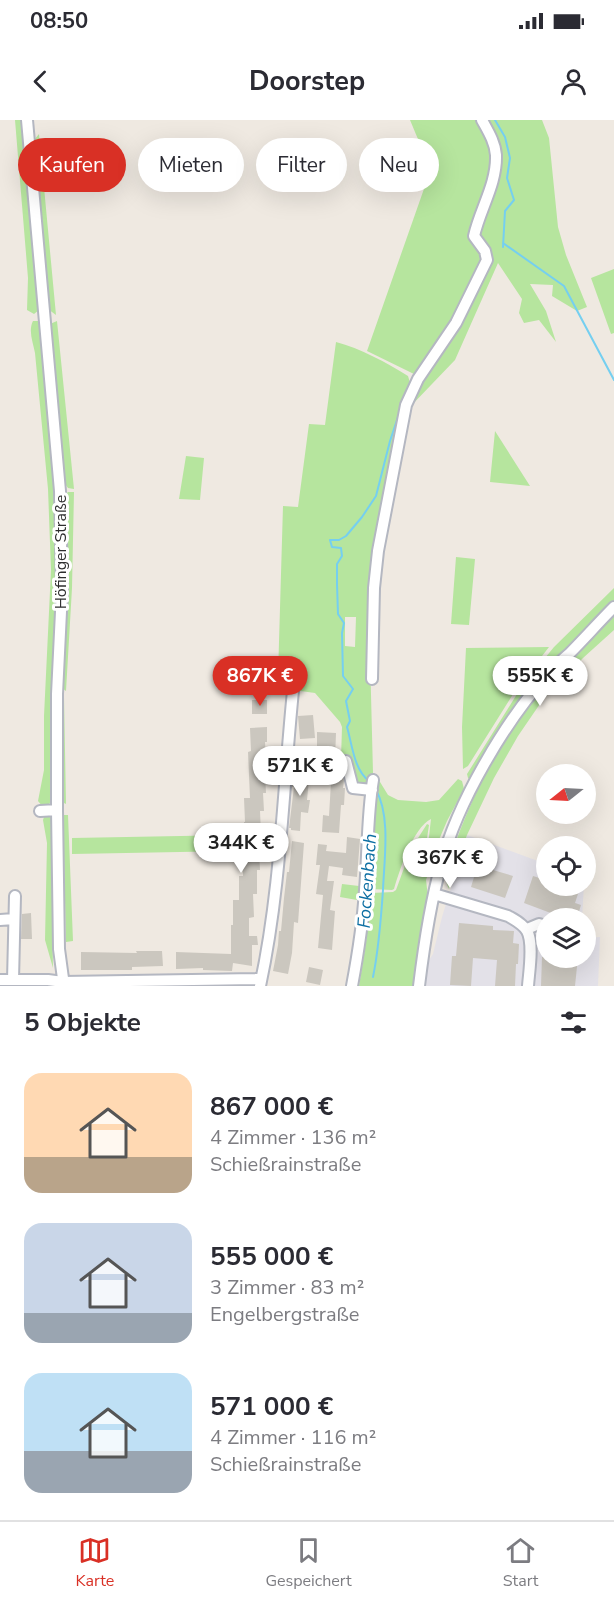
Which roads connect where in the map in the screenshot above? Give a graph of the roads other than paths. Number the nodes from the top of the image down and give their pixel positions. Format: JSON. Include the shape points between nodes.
{"nodes":[{"id":1,"x":27,"y":120,"type":"edge"},
{"id":2,"x":482,"y":120,"type":"edge"},
{"id":3,"x":614,"y":607,"type":"edge"},
{"id":4,"x":372,"y":679,"type":"dead end"},
{"id":5,"x":293,"y":691,"type":"dead end"},
{"id":6,"x":346,"y":761,"type":"dead end"},
{"id":7,"x":57,"y":810,"type":"junction"},
{"id":8,"x":40,"y":811,"type":"dead end"},
{"id":9,"x":434,"y":894,"type":"junction"},
{"id":10,"x":15,"y":896,"type":"dead end"},
{"id":11,"x":14,"y":919,"type":"junction"},
{"id":12,"x":0,"y":920,"type":"edge"},
{"id":13,"x":536,"y":926,"type":"edge"},
{"id":14,"x":527,"y":930,"type":"junction"},
{"id":15,"x":0,"y":980,"type":"edge"},
{"id":16,"x":13,"y":980,"type":"junction"},
{"id":17,"x":261,"y":982,"type":"edge"},
{"id":18,"x":31,"y":983,"type":"edge"},
{"id":19,"x":194,"y":983,"type":"edge"},
{"id":20,"x":63,"y":984,"type":"edge"},
{"id":21,"x":352,"y":986,"type":"edge"},
{"id":22,"x":419,"y":986,"type":"edge"},
{"id":23,"x":528,"y":986,"type":"edge"}],
"edges":[{"from":1,"to":7,"type":"street","name":"Höfinger Straße","via":[[60,491]]},
{"from":2,"to":4,"type":"street","via":[[496,153],[474,236],[487,260],[456,323],[418,379],[406,405],[378,551]]},
{"from":3,"to":9,"type":"street","via":[[550,671],[494,748],[456,822]]},
{"from":5,"to":17,"type":"street","via":[[280,857]]},
{"from":6,"to":21,"type":"street","via":[[353,788],[372,785],[366,890]]},
{"from":7,"to":8,"type":"street"},
{"from":7,"to":20,"type":"street","name":"Höfinger Straße"},
{"from":9,"to":14,"type":"street","via":[[508,916]]},
{"from":9,"to":22,"type":"street"},
{"from":10,"to":11,"type":"street"},
{"from":11,"to":12,"type":"street"},
{"from":11,"to":16,"type":"street"},
{"from":13,"to":14,"type":"street"},
{"from":14,"to":23,"type":"street"},
{"from":15,"to":16,"type":"street"},
{"from":16,"to":18,"type":"street"},
{"from":17,"to":19,"type":"street"},
{"from":18,"to":20,"type":"street"},
{"from":19,"to":20,"type":"street"}]}
